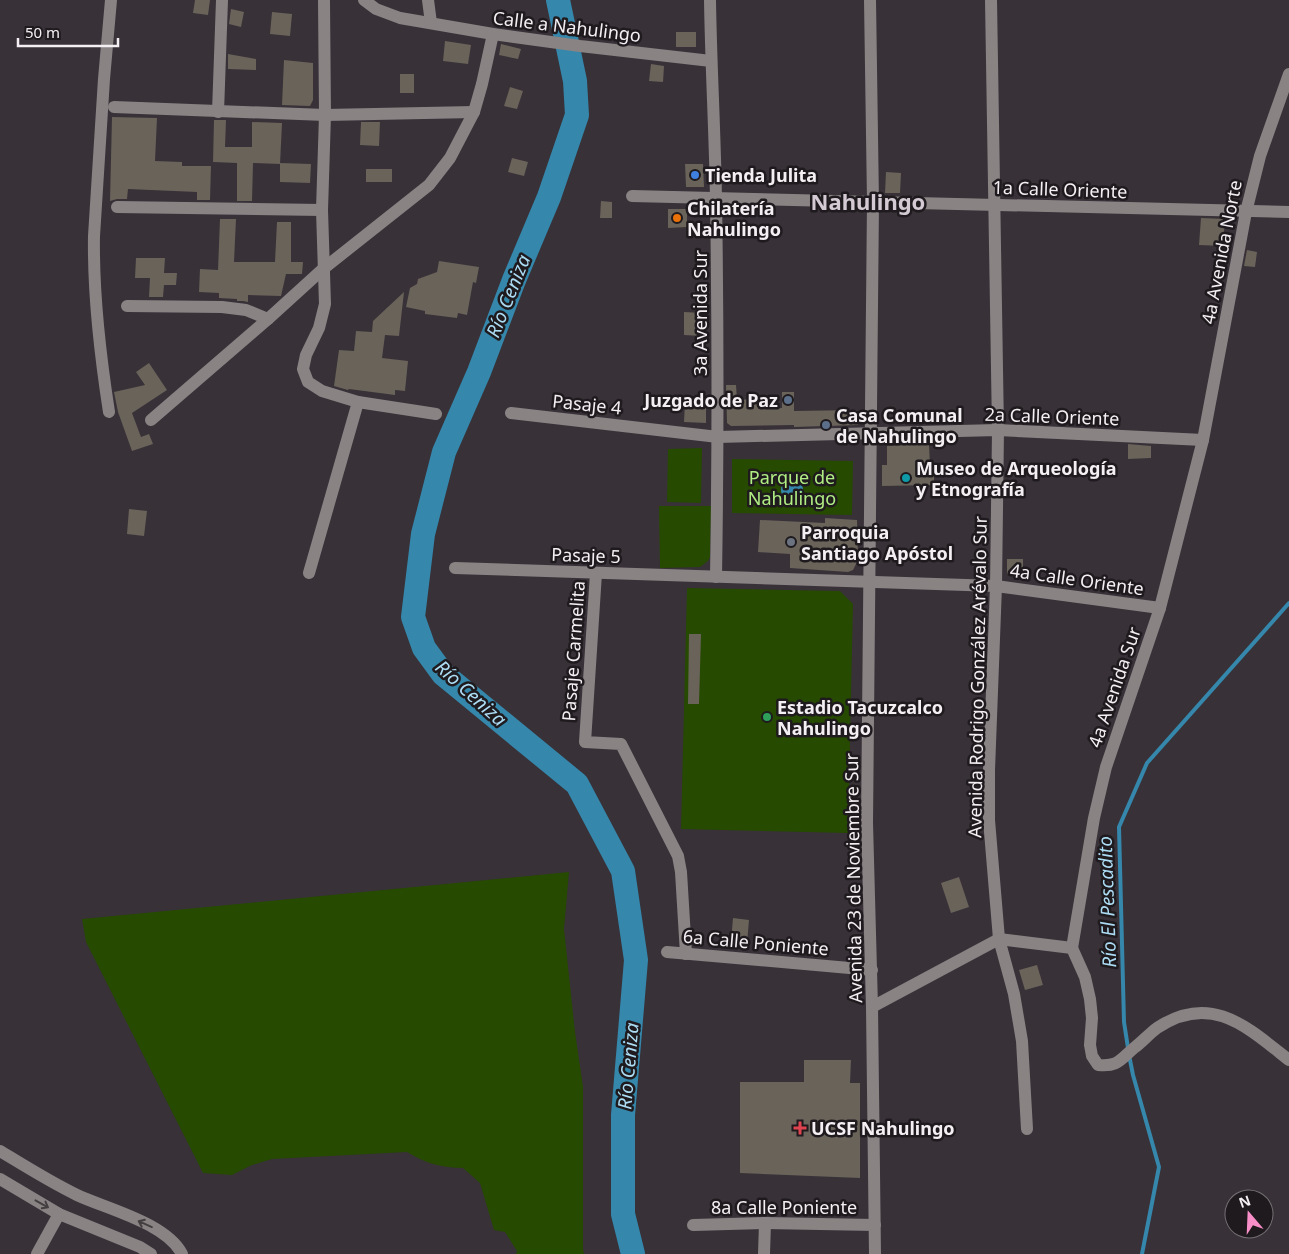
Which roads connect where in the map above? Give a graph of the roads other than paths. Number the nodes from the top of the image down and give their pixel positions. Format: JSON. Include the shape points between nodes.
{"nodes":[{"id":1,"x":111,"y":0,"type":"edge"},
{"id":2,"x":222,"y":0,"type":"edge"},
{"id":3,"x":318,"y":0,"type":"edge"},
{"id":4,"x":324,"y":0,"type":"edge"},
{"id":5,"x":364,"y":0,"type":"edge"},
{"id":6,"x":428,"y":0,"type":"edge"},
{"id":7,"x":710,"y":0,"type":"edge"},
{"id":8,"x":870,"y":0,"type":"edge"},
{"id":9,"x":991,"y":0,"type":"edge"},
{"id":10,"x":430,"y":24,"type":"junction"},
{"id":11,"x":493,"y":34,"type":"junction"},
{"id":12,"x":711,"y":60,"type":"junction"},
{"id":13,"x":1289,"y":74,"type":"edge"},
{"id":14,"x":114,"y":107,"type":"dead end"},
{"id":15,"x":218,"y":112,"type":"junction"},
{"id":16,"x":474,"y":112,"type":"junction"},
{"id":17,"x":325,"y":115,"type":"junction"},
{"id":18,"x":632,"y":196,"type":"dead end"},
{"id":19,"x":716,"y":198,"type":"junction"},
{"id":20,"x":872,"y":202,"type":"junction"},
{"id":21,"x":995,"y":204,"type":"junction"},
{"id":22,"x":117,"y":207,"type":"dead end"},
{"id":23,"x":322,"y":210,"type":"junction"},
{"id":24,"x":1246,"y":212,"type":"junction"},
{"id":25,"x":1289,"y":212,"type":"edge"},
{"id":26,"x":323,"y":269,"type":"junction"},
{"id":27,"x":127,"y":306,"type":"dead end"},
{"id":28,"x":268,"y":319,"type":"junction"},
{"id":29,"x":358,"y":402,"type":"junction"},
{"id":30,"x":109,"y":412,"type":"dead end"},
{"id":31,"x":511,"y":413,"type":"dead end"},
{"id":32,"x":436,"y":414,"type":"dead end"},
{"id":33,"x":151,"y":420,"type":"dead end"},
{"id":34,"x":998,"y":430,"type":"junction"},
{"id":35,"x":870,"y":434,"type":"junction"},
{"id":36,"x":718,"y":437,"type":"junction"},
{"id":37,"x":1203,"y":440,"type":"junction"},
{"id":38,"x":455,"y":568,"type":"dead end"},
{"id":39,"x":309,"y":573,"type":"dead end"},
{"id":40,"x":596,"y":573,"type":"junction"},
{"id":41,"x":716,"y":577,"type":"junction"},
{"id":42,"x":870,"y":581,"type":"junction"},
{"id":43,"x":996,"y":586,"type":"junction"},
{"id":44,"x":1160,"y":608,"type":"junction"},
{"id":45,"x":999,"y":939,"type":"junction"},
{"id":46,"x":1072,"y":948,"type":"junction"},
{"id":47,"x":668,"y":952,"type":"dead end"},
{"id":48,"x":686,"y":954,"type":"junction"},
{"id":49,"x":872,"y":970,"type":"junction"},
{"id":50,"x":872,"y":1007,"type":"junction"},
{"id":51,"x":1289,"y":1060,"type":"edge"},
{"id":52,"x":1027,"y":1129,"type":"dead end"},
{"id":53,"x":0,"y":1151,"type":"edge"},
{"id":54,"x":0,"y":1179,"type":"edge"},
{"id":55,"x":59,"y":1214,"type":"junction"},
{"id":56,"x":765,"y":1223,"type":"junction"},
{"id":57,"x":875,"y":1224,"type":"junction"},
{"id":58,"x":693,"y":1225,"type":"dead end"},
{"id":59,"x":37,"y":1254,"type":"edge"},
{"id":60,"x":151,"y":1254,"type":"edge"},
{"id":61,"x":182,"y":1254,"type":"edge"},
{"id":62,"x":764,"y":1254,"type":"edge"},
{"id":63,"x":874,"y":1254,"type":"edge"}],
"edges":[{"from":1,"to":30,"type":"street","via":[[93,261]]},
{"from":2,"to":15,"type":"street"},
{"from":3,"to":4,"type":"street"},
{"from":4,"to":17,"type":"street"},
{"from":5,"to":10,"type":"street","name":"Calle a Nahulingo","via":[[376,9],[400,18]]},
{"from":6,"to":10,"type":"street"},
{"from":7,"to":12,"type":"street","name":"3a Avenida Sur"},
{"from":8,"to":20,"type":"street","name":"Avenida 23 de Noviembre Sur"},
{"from":9,"to":21,"type":"street","name":"Avenida Rodrigo González Arévalo Sur"},
{"from":10,"to":11,"type":"street","name":"Calle a Nahulingo"},
{"from":11,"to":12,"type":"street","name":"Calle a Nahulingo"},
{"from":11,"to":16,"type":"street"},
{"from":12,"to":19,"type":"street","name":"3a Avenida Sur"},
{"from":13,"to":24,"type":"street","name":"4a Avenida Norte","via":[[1260,156]]},
{"from":14,"to":15,"type":"street"},
{"from":15,"to":17,"type":"street"},
{"from":16,"to":17,"type":"street"},
{"from":16,"to":26,"type":"street","via":[[450,158],[429,184]]},
{"from":17,"to":23,"type":"street"},
{"from":18,"to":19,"type":"street","name":"1a Calle Oriente"},
{"from":19,"to":20,"type":"street","name":"1a Calle Oriente"},
{"from":19,"to":36,"type":"street","name":"3a Avenida Sur"},
{"from":20,"to":21,"type":"street","name":"1a Calle Oriente"},
{"from":20,"to":35,"type":"street","name":"Avenida 23 de Noviembre Sur"},
{"from":21,"to":24,"type":"street","name":"1a Calle Oriente"},
{"from":21,"to":34,"type":"street","name":"Avenida Rodrigo González Arévalo Sur"},
{"from":22,"to":23,"type":"street"},
{"from":23,"to":26,"type":"street"},
{"from":24,"to":25,"type":"street","name":"1a Calle Oriente"},
{"from":24,"to":37,"type":"street","name":"4a Avenida Norte"},
{"from":26,"to":28,"type":"street"},
{"from":26,"to":29,"type":"street","via":[[323,318],[302,369],[308,382],[322,391]]},
{"from":27,"to":28,"type":"street","via":[[222,307],[246,310]]},
{"from":28,"to":33,"type":"street"},
{"from":29,"to":32,"type":"street"},
{"from":29,"to":39,"type":"street"},
{"from":31,"to":36,"type":"street","name":"Pasaje 4"},
{"from":34,"to":35,"type":"street","name":"2a Calle Oriente"},
{"from":34,"to":37,"type":"street","name":"2a Calle Oriente"},
{"from":34,"to":43,"type":"street","name":"Avenida Rodrigo González Arévalo Sur"},
{"from":35,"to":36,"type":"street","name":"Pasaje 4"},
{"from":35,"to":42,"type":"street","name":"Avenida 23 de Noviembre Sur"},
{"from":36,"to":41,"type":"street","name":"3a Avenida Sur"},
{"from":37,"to":44,"type":"street","name":"4a Avenida Sur"},
{"from":38,"to":40,"type":"street","name":"Pasaje 5"},
{"from":40,"to":41,"type":"street","name":"Pasaje 5"},
{"from":40,"to":48,"type":"street","name":"Pasaje Carmelita","via":[[585,742],[621,744],[675,848],[681,872]]},
{"from":41,"to":42,"type":"street","name":"Pasaje 5"},
{"from":42,"to":43,"type":"street","name":"4a Calle Oriente"},
{"from":42,"to":49,"type":"street","name":"Avenida 23 de Noviembre Sur","via":[[868,823]]},
{"from":43,"to":44,"type":"street","name":"4a Calle Oriente"},
{"from":43,"to":45,"type":"street","name":"Avenida Rodrigo González Arévalo Sur","via":[[989,820]]},
{"from":44,"to":46,"type":"street","name":"4a Avenida Sur","via":[[1106,767]]},
{"from":45,"to":46,"type":"street"},
{"from":45,"to":50,"type":"street"},
{"from":45,"to":52,"type":"street","name":"Avenida Rodrigo González Arévalo Sur","via":[[1022,1040]]},
{"from":46,"to":51,"type":"street","via":[[1090,999],[1090,1044],[1098,1065],[1110,1066],[1118,1062],[1156,1029],[1175,1018],[1202,1012],[1224,1016],[1248,1028]]},
{"from":47,"to":48,"type":"street","name":"6a Calle Poniente"},
{"from":48,"to":49,"type":"street","name":"6a Calle Poniente"},
{"from":49,"to":50,"type":"street","name":"Avenida 23 de Noviembre Sur"},
{"from":50,"to":57,"type":"street","name":"Avenida 23 de Noviembre Sur"},
{"from":61,"to":53,"type":"street","one_way":true,"via":[[174,1242],[151,1226],[78,1196]]},
{"from":54,"to":55,"type":"street","one_way":true},
{"from":55,"to":59,"type":"street"},
{"from":55,"to":60,"type":"street"},
{"from":56,"to":57,"type":"street","name":"8a Calle Poniente"},
{"from":56,"to":58,"type":"street","name":"8a Calle Poniente"},
{"from":56,"to":62,"type":"street"},
{"from":57,"to":63,"type":"street","name":"Avenida 23 de Noviembre Sur"}]}
